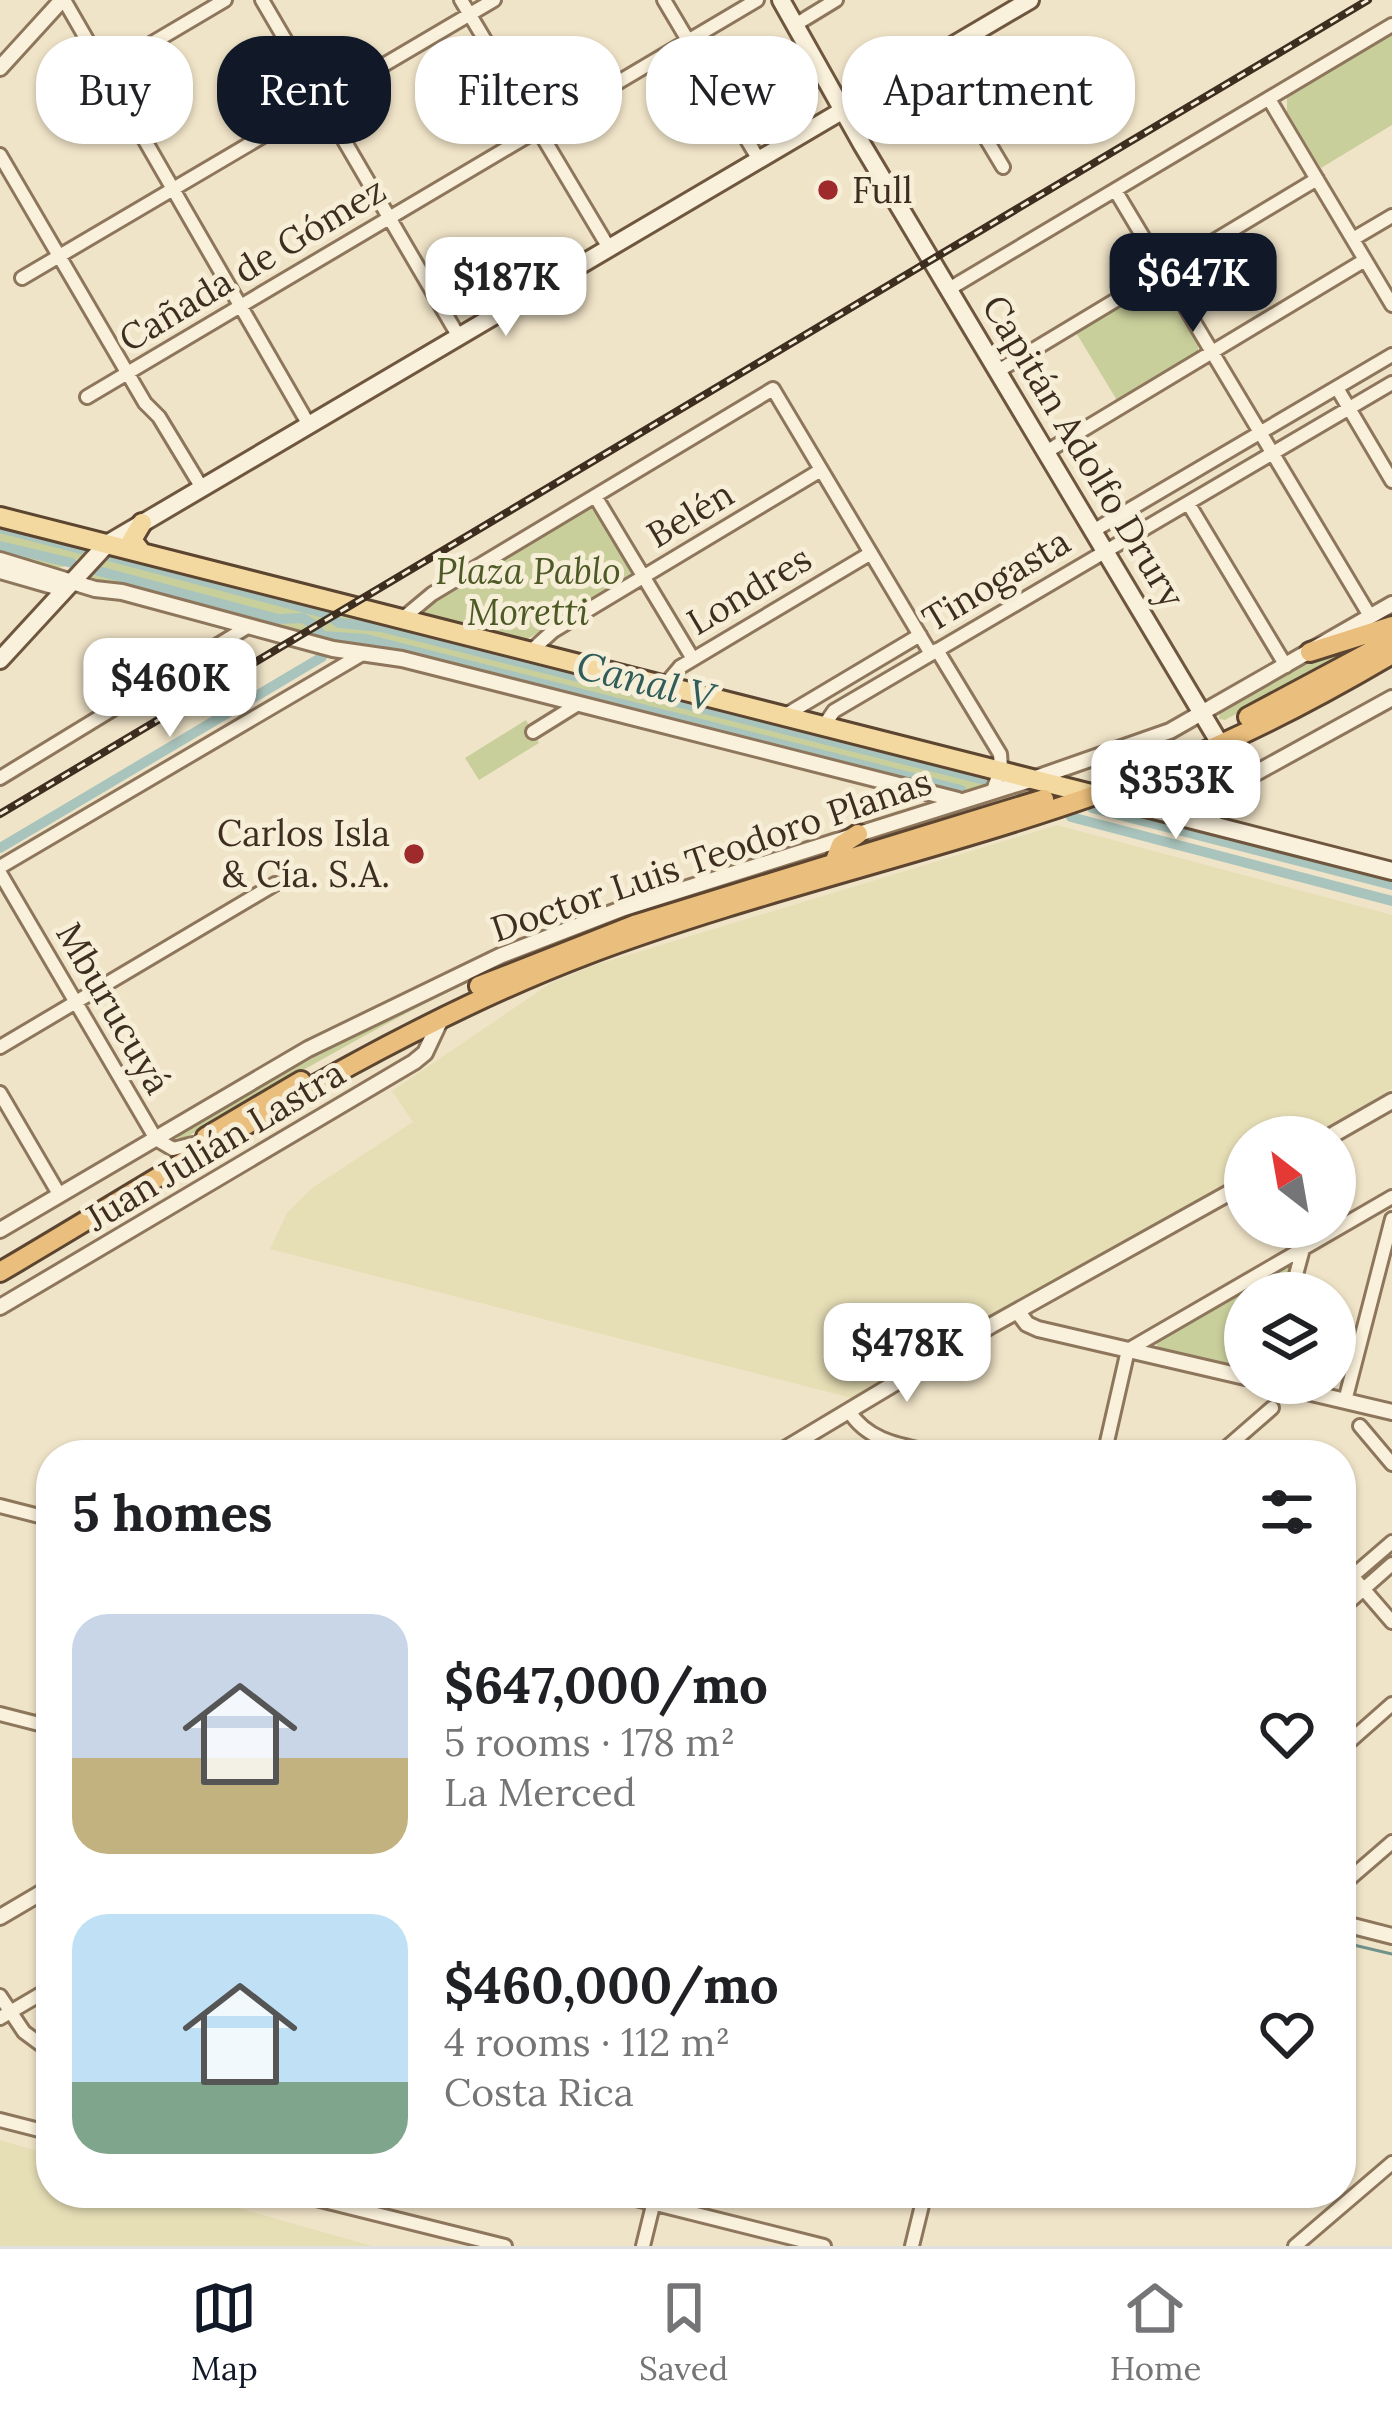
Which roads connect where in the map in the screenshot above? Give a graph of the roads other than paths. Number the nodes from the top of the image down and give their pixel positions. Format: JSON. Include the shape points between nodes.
{"nodes":[{"id":1,"x":63,"y":0,"type":"edge"},
{"id":2,"x":225,"y":0,"type":"edge"},
{"id":3,"x":262,"y":0,"type":"edge"},
{"id":4,"x":461,"y":0,"type":"edge"},
{"id":5,"x":494,"y":0,"type":"edge"},
{"id":6,"x":664,"y":0,"type":"edge"},
{"id":7,"x":758,"y":0,"type":"edge"},
{"id":8,"x":781,"y":0,"type":"edge"},
{"id":9,"x":836,"y":0,"type":"edge"},
{"id":10,"x":1021,"y":2,"type":"edge"},
{"id":11,"x":470,"y":14,"type":"junction"},
{"id":12,"x":794,"y":25,"type":"junction"},
{"id":13,"x":1392,"y":26,"type":"edge"},
{"id":14,"x":84,"y":36,"type":"edge"},
{"id":15,"x":164,"y":36,"type":"edge"},
{"id":16,"x":283,"y":36,"type":"edge"},
{"id":17,"x":483,"y":36,"type":"edge"},
{"id":18,"x":685,"y":36,"type":"edge"},
{"id":19,"x":697,"y":36,"type":"edge"},
{"id":20,"x":966,"y":36,"type":"edge"},
{"id":21,"x":391,"y":60,"type":"edge"},
{"id":22,"x":0,"y":68,"type":"edge"},
{"id":23,"x":1269,"y":99,"type":"junction"},
{"id":24,"x":842,"y":108,"type":"edge"},
{"id":25,"x":842,"y":111,"type":"edge"},
{"id":26,"x":147,"y":144,"type":"edge"},
{"id":27,"x":249,"y":144,"type":"edge"},
{"id":28,"x":346,"y":144,"type":"edge"},
{"id":29,"x":514,"y":144,"type":"edge"},
{"id":30,"x":546,"y":144,"type":"edge"},
{"id":31,"x":749,"y":144,"type":"edge"},
{"id":32,"x":863,"y":144,"type":"edge"},
{"id":33,"x":989,"y":144,"type":"edge"},
{"id":34,"x":0,"y":155,"type":"edge"},
{"id":35,"x":759,"y":160,"type":"junction"},
{"id":36,"x":1003,"y":167,"type":"dead end"},
{"id":37,"x":1317,"y":179,"type":"junction"},
{"id":38,"x":173,"y":189,"type":"junction"},
{"id":39,"x":1115,"y":190,"type":"junction"},
{"id":40,"x":1392,"y":216,"type":"edge"},
{"id":41,"x":389,"y":218,"type":"junction"},
{"id":42,"x":1353,"y":239,"type":"junction"},
{"id":43,"x":609,"y":248,"type":"junction"},
{"id":44,"x":59,"y":256,"type":"junction"},
{"id":45,"x":1365,"y":260,"type":"junction"},
{"id":46,"x":1164,"y":272,"type":"junction"},
{"id":47,"x":22,"y":278,"type":"dead end"},
{"id":48,"x":949,"y":289,"type":"junction"},
{"id":49,"x":1392,"y":305,"type":"edge"},
{"id":50,"x":241,"y":306,"type":"junction"},
{"id":51,"x":459,"y":337,"type":"junction"},
{"id":52,"x":1212,"y":352,"type":"junction"},
{"id":53,"x":1392,"y":356,"type":"edge"},
{"id":54,"x":998,"y":371,"type":"junction"},
{"id":55,"x":128,"y":373,"type":"junction"},
{"id":56,"x":1392,"y":383,"type":"edge"},
{"id":57,"x":1337,"y":388,"type":"junction"},
{"id":58,"x":88,"y":397,"type":"dead end"},
{"id":59,"x":1349,"y":408,"type":"junction"},
{"id":60,"x":309,"y":425,"type":"junction"},
{"id":61,"x":1260,"y":433,"type":"junction"},
{"id":62,"x":1046,"y":452,"type":"junction"},
{"id":63,"x":1272,"y":453,"type":"junction"},
{"id":64,"x":821,"y":470,"type":"junction"},
{"id":65,"x":1392,"y":481,"type":"edge"},
{"id":66,"x":202,"y":488,"type":"junction"},
{"id":67,"x":595,"y":496,"type":"junction"},
{"id":68,"x":1188,"y":502,"type":"junction"},
{"id":69,"x":0,"y":517,"type":"edge"},
{"id":70,"x":142,"y":523,"type":"junction"},
{"id":71,"x":1093,"y":531,"type":"junction"},
{"id":72,"x":107,"y":544,"type":"junction"},
{"id":73,"x":1105,"y":551,"type":"junction"},
{"id":74,"x":142,"y":553,"type":"junction"},
{"id":75,"x":871,"y":553,"type":"junction"},
{"id":76,"x":0,"y":560,"type":"edge"},
{"id":77,"x":0,"y":572,"type":"edge"},
{"id":78,"x":643,"y":577,"type":"junction"},
{"id":79,"x":67,"y":585,"type":"junction"},
{"id":80,"x":1392,"y":604,"type":"edge"},
{"id":81,"x":1370,"y":616,"type":"junction"},
{"id":82,"x":402,"y":619,"type":"junction"},
{"id":83,"x":249,"y":626,"type":"junction"},
{"id":84,"x":1392,"y":626,"type":"edge"},
{"id":85,"x":920,"y":635,"type":"junction"},
{"id":86,"x":1392,"y":640,"type":"edge"},
{"id":87,"x":531,"y":651,"type":"junction"},
{"id":88,"x":934,"y":652,"type":"junction"},
{"id":89,"x":1310,"y":652,"type":"junction"},
{"id":90,"x":364,"y":653,"type":"junction"},
{"id":91,"x":1392,"y":654,"type":"edge"},
{"id":92,"x":0,"y":659,"type":"edge"},
{"id":93,"x":693,"y":659,"type":"junction"},
{"id":94,"x":1286,"y":666,"type":"junction"},
{"id":95,"x":664,"y":686,"type":"junction"},
{"id":96,"x":1392,"y":698,"type":"edge"},
{"id":97,"x":578,"y":704,"type":"junction"},
{"id":98,"x":1202,"y":715,"type":"junction"},
{"id":99,"x":784,"y":716,"type":"junction"},
{"id":100,"x":823,"y":727,"type":"junction"},
{"id":101,"x":533,"y":732,"type":"dead end"},
{"id":102,"x":1217,"y":739,"type":"junction"},
{"id":103,"x":1070,"y":766,"type":"junction"},
{"id":104,"x":0,"y":778,"type":"edge"},
{"id":105,"x":1030,"y":780,"type":"junction"},
{"id":106,"x":996,"y":782,"type":"junction"},
{"id":107,"x":1213,"y":788,"type":"junction"},
{"id":108,"x":916,"y":790,"type":"junction"},
{"id":109,"x":1073,"y":790,"type":"junction"},
{"id":110,"x":1095,"y":795,"type":"junction"},
{"id":111,"x":963,"y":801,"type":"junction"},
{"id":112,"x":1150,"y":808,"type":"junction"},
{"id":113,"x":918,"y":815,"type":"junction"},
{"id":114,"x":1216,"y":826,"type":"junction"},
{"id":115,"x":858,"y":834,"type":"junction"},
{"id":116,"x":834,"y":863,"type":"junction"},
{"id":117,"x":0,"y":870,"type":"edge"},
{"id":118,"x":1392,"y":871,"type":"edge"},
{"id":119,"x":275,"y":884,"type":"dead end"},
{"id":120,"x":76,"y":1002,"type":"junction"},
{"id":121,"x":442,"y":1017,"type":"junction"},
{"id":122,"x":0,"y":1047,"type":"edge"},
{"id":123,"x":0,"y":1093,"type":"edge"},
{"id":124,"x":1389,"y":1109,"type":"edge"},
{"id":125,"x":1356,"y":1124,"type":"edge"},
{"id":126,"x":155,"y":1137,"type":"junction"},
{"id":127,"x":193,"y":1144,"type":"junction"},
{"id":128,"x":59,"y":1194,"type":"junction"},
{"id":129,"x":1224,"y":1196,"type":"edge"},
{"id":130,"x":1392,"y":1197,"type":"edge"},
{"id":131,"x":1392,"y":1219,"type":"edge"},
{"id":132,"x":0,"y":1230,"type":"edge"},
{"id":133,"x":1303,"y":1249,"type":"junction"},
{"id":134,"x":0,"y":1258,"type":"edge"},
{"id":135,"x":0,"y":1272,"type":"edge"},
{"id":136,"x":1297,"y":1272,"type":"edge"},
{"id":137,"x":0,"y":1307,"type":"edge"},
{"id":138,"x":1018,"y":1312,"type":"junction"},
{"id":139,"x":1128,"y":1350,"type":"junction"},
{"id":140,"x":1356,"y":1361,"type":"edge"},
{"id":141,"x":1224,"y":1372,"type":"edge"},
{"id":142,"x":1356,"y":1403,"type":"edge"},
{"id":143,"x":1272,"y":1408,"type":"dead end"},
{"id":144,"x":849,"y":1411,"type":"junction"},
{"id":145,"x":1392,"y":1412,"type":"edge"},
{"id":146,"x":1360,"y":1426,"type":"dead end"},
{"id":147,"x":801,"y":1440,"type":"edge"},
{"id":148,"x":877,"y":1440,"type":"edge"},
{"id":149,"x":1107,"y":1440,"type":"edge"},
{"id":150,"x":1235,"y":1440,"type":"edge"},
{"id":151,"x":1392,"y":1464,"type":"edge"},
{"id":152,"x":0,"y":1506,"type":"edge"},
{"id":153,"x":36,"y":1515,"type":"edge"},
{"id":154,"x":1392,"y":1542,"type":"edge"},
{"id":155,"x":1392,"y":1564,"type":"edge"},
{"id":156,"x":1356,"y":1573,"type":"edge"},
{"id":157,"x":1356,"y":1585,"type":"edge"},
{"id":158,"x":1364,"y":1589,"type":"junction"},
{"id":159,"x":1356,"y":1596,"type":"edge"},
{"id":160,"x":1392,"y":1622,"type":"edge"},
{"id":161,"x":1392,"y":1704,"type":"edge"},
{"id":162,"x":0,"y":1714,"type":"edge"},
{"id":163,"x":36,"y":1723,"type":"edge"},
{"id":164,"x":1356,"y":1736,"type":"edge"},
{"id":165,"x":1392,"y":1842,"type":"edge"},
{"id":166,"x":1356,"y":1873,"type":"edge"},
{"id":167,"x":36,"y":1896,"type":"edge"},
{"id":168,"x":0,"y":1917,"type":"edge"},
{"id":169,"x":1356,"y":1928,"type":"edge"},
{"id":170,"x":1392,"y":1936,"type":"edge"},
{"id":171,"x":0,"y":1996,"type":"edge"},
{"id":172,"x":36,"y":1997,"type":"edge"},
{"id":173,"x":5,"y":2015,"type":"edge"},
{"id":174,"x":36,"y":2042,"type":"edge"},
{"id":175,"x":0,"y":2120,"type":"edge"},
{"id":176,"x":36,"y":2129,"type":"edge"},
{"id":177,"x":1392,"y":2163,"type":"edge"},
{"id":178,"x":1356,"y":2193,"type":"edge"},
{"id":179,"x":352,"y":2208,"type":"edge"},
{"id":180,"x":652,"y":2208,"type":"edge"},
{"id":181,"x":690,"y":2208,"type":"edge"},
{"id":182,"x":922,"y":2208,"type":"edge"},
{"id":183,"x":1339,"y":2208,"type":"edge"},
{"id":184,"x":505,"y":2246,"type":"edge"},
{"id":185,"x":643,"y":2246,"type":"edge"},
{"id":186,"x":824,"y":2246,"type":"edge"},
{"id":187,"x":912,"y":2246,"type":"edge"},
{"id":188,"x":1294,"y":2246,"type":"edge"}],
"edges":[{"from":1,"to":14,"type":"street"},
{"from":1,"to":22,"type":"street"},
{"from":2,"to":15,"type":"street"},
{"from":3,"to":16,"type":"street"},
{"from":4,"to":11,"type":"street"},
{"from":5,"to":11,"type":"street"},
{"from":6,"to":18,"type":"street"},
{"from":7,"to":19,"type":"street","name":"Cañada de Gómez"},
{"from":8,"to":12,"type":"main road","name":"Capitán Adolfo Drury"},
{"from":9,"to":12,"type":"street"},
{"from":10,"to":20,"type":"main road"},
{"from":11,"to":17,"type":"street"},
{"from":11,"to":21,"type":"street"},
{"from":12,"to":24,"type":"main road","name":"Capitán Adolfo Drury"},
{"from":13,"to":23,"type":"street"},
{"from":23,"to":37,"type":"street"},
{"from":23,"to":39,"type":"street"},
{"from":25,"to":35,"type":"main road"},
{"from":26,"to":38,"type":"street"},
{"from":27,"to":38,"type":"street"},
{"from":28,"to":41,"type":"street"},
{"from":29,"to":41,"type":"street","name":"Cañada de Gómez"},
{"from":30,"to":43,"type":"street"},
{"from":31,"to":35,"type":"street"},
{"from":32,"to":48,"type":"main road","name":"Capitán Adolfo Drury"},
{"from":33,"to":36,"type":"street"},
{"from":34,"to":44,"type":"street"},
{"from":35,"to":43,"type":"main road"},
{"from":37,"to":42,"type":"street"},
{"from":37,"to":46,"type":"street"},
{"from":38,"to":44,"type":"street"},
{"from":38,"to":50,"type":"street"},
{"from":39,"to":46,"type":"street"},
{"from":39,"to":48,"type":"street"},
{"from":40,"to":42,"type":"street"},
{"from":41,"to":50,"type":"street","name":"Cañada de Gómez"},
{"from":41,"to":51,"type":"street"},
{"from":42,"to":45,"type":"street"},
{"from":43,"to":51,"type":"main road"},
{"from":44,"to":47,"type":"street"},
{"from":44,"to":55,"type":"street"},
{"from":45,"to":49,"type":"street"},
{"from":45,"to":52,"type":"street"},
{"from":46,"to":52,"type":"street"},
{"from":46,"to":54,"type":"street"},
{"from":48,"to":54,"type":"main road","name":"Capitán Adolfo Drury"},
{"from":50,"to":55,"type":"street","name":"Cañada de Gómez"},
{"from":50,"to":60,"type":"street"},
{"from":51,"to":60,"type":"main road"},
{"from":52,"to":61,"type":"street"},
{"from":52,"to":62,"type":"street"},
{"from":53,"to":57,"type":"street","name":"Tinogasta"},
{"from":54,"to":62,"type":"main road","name":"Capitán Adolfo Drury"},
{"from":55,"to":58,"type":"street","name":"Cañada de Gómez"},
{"from":55,"to":66,"type":"street"},
{"from":56,"to":59,"type":"street","name":"Tinogasta"},
{"from":57,"to":59,"type":"street"},
{"from":57,"to":61,"type":"street","name":"Tinogasta"},
{"from":59,"to":63,"type":"street","name":"Tinogasta"},
{"from":59,"to":65,"type":"street"},
{"from":60,"to":66,"type":"main road"},
{"from":61,"to":63,"type":"street"},
{"from":61,"to":71,"type":"street","name":"Tinogasta"},
{"from":62,"to":71,"type":"main road","name":"Capitán Adolfo Drury"},
{"from":63,"to":68,"type":"street","name":"Tinogasta"},
{"from":63,"to":81,"type":"street"},
{"from":64,"to":67,"type":"street","via":[[773,389]]},
{"from":64,"to":75,"type":"street"},
{"from":64,"to":78,"type":"street","name":"Belén"},
{"from":66,"to":70,"type":"main road"},
{"from":67,"to":78,"type":"street"},
{"from":67,"to":82,"type":"street"},
{"from":68,"to":73,"type":"street","name":"Tinogasta"},
{"from":68,"to":94,"type":"street"},
{"from":69,"to":72,"type":"main road"},
{"from":70,"to":72,"type":"main road"},
{"from":70,"to":74,"type":"main road","via":[[132,540]]},
{"from":71,"to":73,"type":"main road","name":"Capitán Adolfo Drury"},
{"from":72,"to":74,"type":"main road"},
{"from":72,"to":79,"type":"main road"},
{"from":73,"to":88,"type":"street","name":"Tinogasta"},
{"from":73,"to":98,"type":"main road","name":"Capitán Adolfo Drury"},
{"from":74,"to":82,"type":"main road"},
{"from":75,"to":85,"type":"street"},
{"from":75,"to":93,"type":"street","name":"Londres"},
{"from":76,"to":79,"type":"street"},
{"from":77,"to":79,"type":"street"},
{"from":78,"to":87,"type":"street","name":"Belén"},
{"from":78,"to":93,"type":"street"},
{"from":79,"to":83,"type":"street"},
{"from":79,"to":92,"type":"main road"},
{"from":80,"to":81,"type":"street"},
{"from":81,"to":89,"type":"street"},
{"from":82,"to":87,"type":"main road"},
{"from":83,"to":90,"type":"street"},
{"from":83,"to":104,"type":"street"},
{"from":84,"to":89,"type":"highway"},
{"from":85,"to":88,"type":"street"},
{"from":85,"to":99,"type":"street","name":"Tinogasta"},
{"from":86,"to":102,"type":"highway"},
{"from":87,"to":95,"type":"main road"},
{"from":88,"to":100,"type":"street","name":"Tinogasta","via":[[834,711]]},
{"from":88,"to":106,"type":"street","via":[[998,751]]},
{"from":89,"to":94,"type":"street"},
{"from":90,"to":97,"type":"street"},
{"from":90,"to":117,"type":"street"},
{"from":91,"to":102,"type":"highway","via":[[1306,703]]},
{"from":93,"to":95,"type":"street","name":"Londres"},
{"from":94,"to":98,"type":"street"},
{"from":95,"to":99,"type":"main road"},
{"from":96,"to":107,"type":"street"},
{"from":97,"to":101,"type":"street"},
{"from":97,"to":108,"type":"street"},
{"from":98,"to":102,"type":"main road","name":"Capitán Adolfo Drury"},
{"from":98,"to":103,"type":"street"},
{"from":99,"to":100,"type":"main road"},
{"from":100,"to":106,"type":"main road"},
{"from":102,"to":107,"type":"main road","via":[[1226,763]]},
{"from":102,"to":109,"type":"highway"},
{"from":102,"to":110,"type":"highway"},
{"from":103,"to":105,"type":"street"},
{"from":103,"to":109,"type":"street","via":[[1060,778]]},
{"from":105,"to":106,"type":"main road"},
{"from":105,"to":109,"type":"main road"},
{"from":106,"to":111,"type":"street","name":"Doctor Luis Teodoro Planas"},
{"from":107,"to":112,"type":"street"},
{"from":107,"to":114,"type":"main road","via":[[1204,810]]},
{"from":108,"to":111,"type":"street"},
{"from":108,"to":113,"type":"street","via":[[924,802]]},
{"from":109,"to":110,"type":"main road"},
{"from":109,"to":116,"type":"highway"},
{"from":110,"to":112,"type":"main road"},
{"from":110,"to":121,"type":"highway","via":[[620,943]]},
{"from":111,"to":113,"type":"street","name":"Doctor Luis Teodoro Planas"},
{"from":112,"to":114,"type":"main road"},
{"from":113,"to":115,"type":"street","name":"Doctor Luis Teodoro Planas"},
{"from":114,"to":118,"type":"main road"},
{"from":115,"to":116,"type":"highway","via":[[841,845]]},
{"from":115,"to":126,"type":"street","name":"Doctor Luis Teodoro Planas","via":[[540,939],[331,1037]]},
{"from":116,"to":127,"type":"highway","via":[[526,964],[406,1022]]},
{"from":117,"to":120,"type":"street","name":"Mburucuyá"},
{"from":119,"to":120,"type":"street"},
{"from":120,"to":122,"type":"street"},
{"from":120,"to":126,"type":"street","name":"Mburucuyá"},
{"from":121,"to":135,"type":"highway"},
{"from":121,"to":137,"type":"street","name":"Juan Julián Lastra","via":[[414,1062]]},
{"from":123,"to":128,"type":"street"},
{"from":124,"to":125,"type":"street"},
{"from":126,"to":127,"type":"street","name":"Mburucuyá","via":[[168,1149]]},
{"from":126,"to":128,"type":"street","name":"Doctor Luis Teodoro Planas"},
{"from":127,"to":134,"type":"highway"},
{"from":128,"to":132,"type":"street","name":"Doctor Luis Teodoro Planas"},
{"from":129,"to":138,"type":"street"},
{"from":130,"to":133,"type":"street"},
{"from":131,"to":140,"type":"street"},
{"from":133,"to":136,"type":"street"},
{"from":133,"to":139,"type":"street"},
{"from":138,"to":139,"type":"street","via":[[1032,1327]]},
{"from":138,"to":144,"type":"street"},
{"from":139,"to":141,"type":"street"},
{"from":139,"to":149,"type":"street"},
{"from":142,"to":145,"type":"street"},
{"from":143,"to":150,"type":"street"},
{"from":144,"to":147,"type":"street"},
{"from":144,"to":148,"type":"street"},
{"from":146,"to":151,"type":"street"},
{"from":152,"to":153,"type":"street"},
{"from":154,"to":156,"type":"street"},
{"from":155,"to":158,"type":"street"},
{"from":157,"to":158,"type":"street"},
{"from":158,"to":159,"type":"street"},
{"from":158,"to":160,"type":"street"},
{"from":161,"to":164,"type":"street"},
{"from":162,"to":163,"type":"street"},
{"from":165,"to":166,"type":"street"},
{"from":167,"to":168,"type":"street"},
{"from":169,"to":170,"type":"street"},
{"from":171,"to":173,"type":"street"},
{"from":172,"to":173,"type":"street"},
{"from":173,"to":174,"type":"street"},
{"from":175,"to":176,"type":"street"},
{"from":177,"to":178,"type":"street"},
{"from":179,"to":184,"type":"street"},
{"from":180,"to":185,"type":"street"},
{"from":181,"to":186,"type":"street"},
{"from":182,"to":187,"type":"street"},
{"from":183,"to":188,"type":"street"}]}
